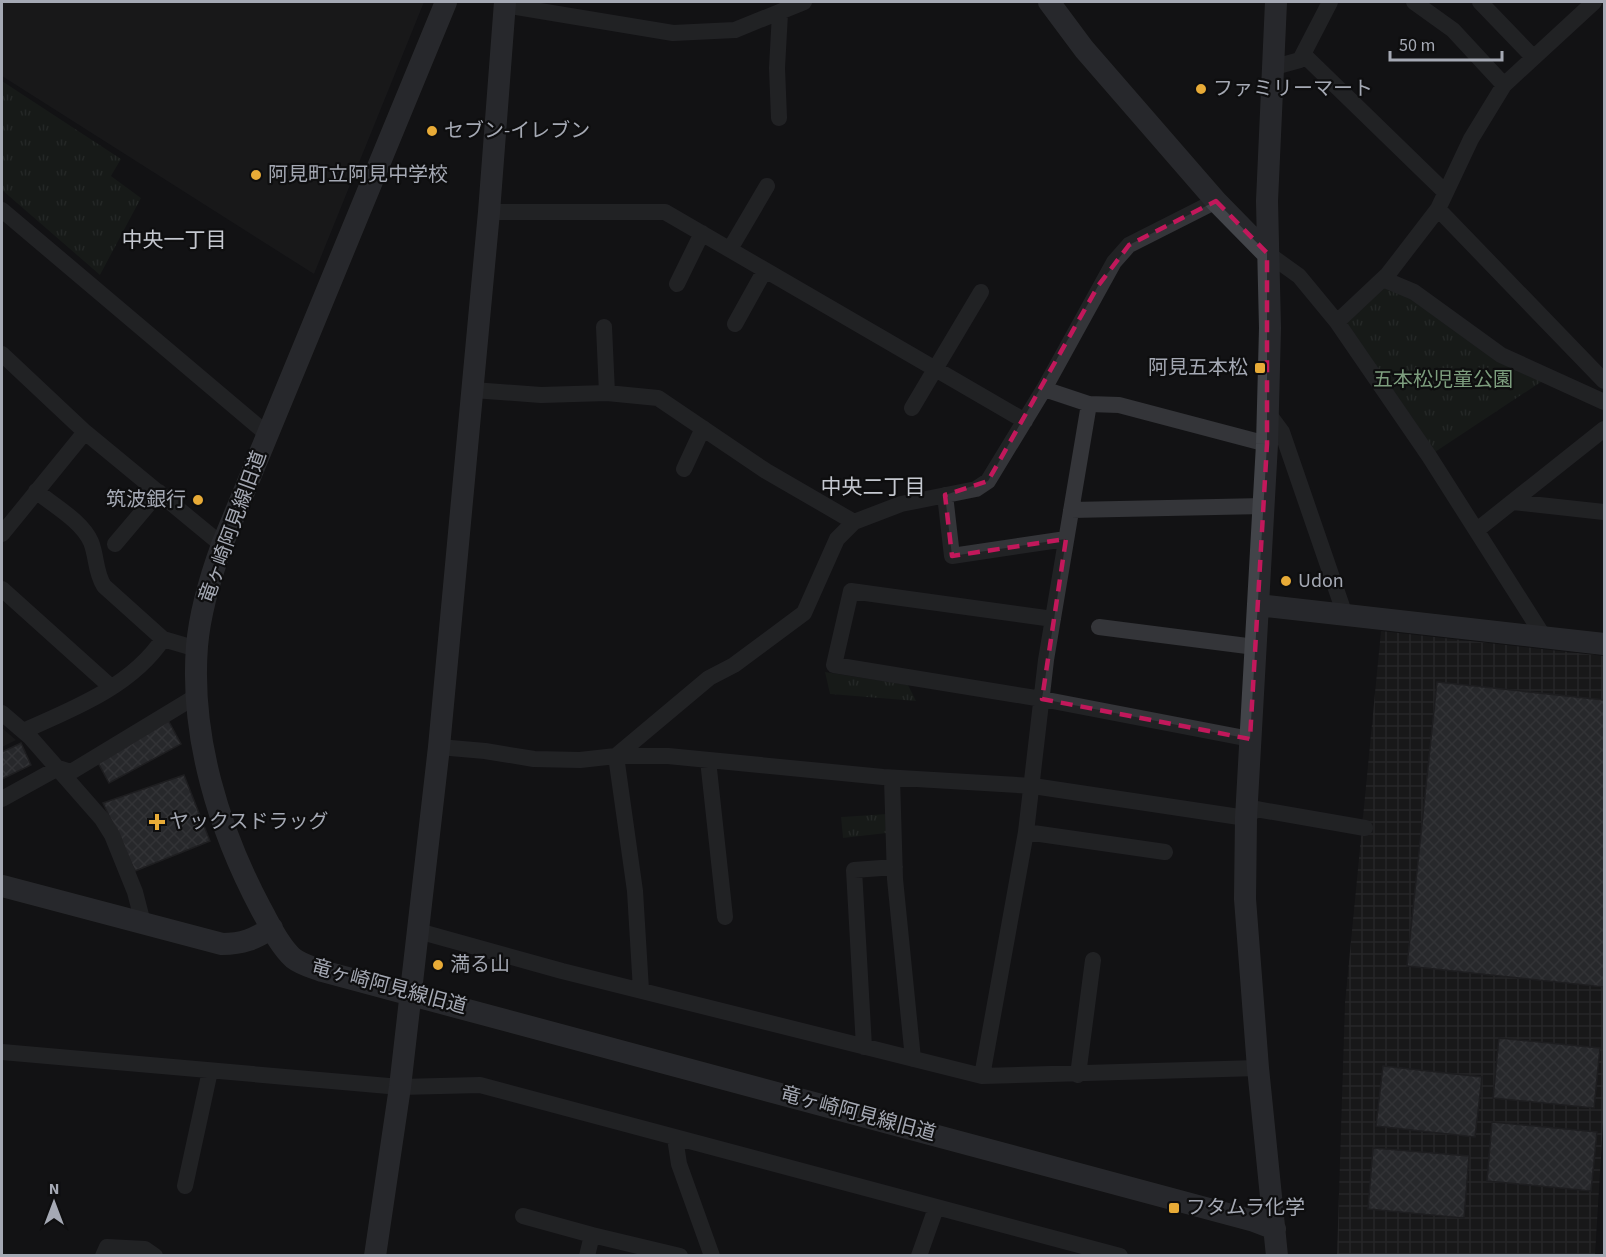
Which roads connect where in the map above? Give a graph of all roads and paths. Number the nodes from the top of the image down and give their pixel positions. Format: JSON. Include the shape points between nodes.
{"nodes":[{"id":1,"x":446,"y":2,"type":"edge"},
{"id":2,"x":804,"y":2,"type":"edge"},
{"id":3,"x":1049,"y":2,"type":"edge"},
{"id":4,"x":1274,"y":2,"type":"edge"},
{"id":5,"x":1330,"y":2,"type":"edge"},
{"id":6,"x":1414,"y":2,"type":"edge"},
{"id":7,"x":1480,"y":2,"type":"edge"},
{"id":8,"x":1594,"y":2,"type":"edge"},
{"id":9,"x":505,"y":3,"type":"edge"},
{"id":10,"x":780,"y":13,"type":"junction"},
{"id":11,"x":1303,"y":54,"type":"junction"},
{"id":12,"x":1533,"y":57,"type":"junction"},
{"id":13,"x":1271,"y":69,"type":"junction"},
{"id":14,"x":1504,"y":85,"type":"junction"},
{"id":15,"x":779,"y":118,"type":"dead end"},
{"id":16,"x":767,"y":186,"type":"dead end"},
{"id":17,"x":1445,"y":192,"type":"junction"},
{"id":18,"x":1216,"y":201,"type":"junction"},
{"id":19,"x":1438,"y":209,"type":"junction"},
{"id":20,"x":2,"y":210,"type":"edge"},
{"id":21,"x":489,"y":212,"type":"junction"},
{"id":22,"x":702,"y":233,"type":"junction"},
{"id":23,"x":730,"y":249,"type":"junction"},
{"id":24,"x":1267,"y":253,"type":"junction"},
{"id":25,"x":765,"y":270,"type":"junction"},
{"id":26,"x":1383,"y":279,"type":"junction"},
{"id":27,"x":677,"y":284,"type":"dead end"},
{"id":28,"x":981,"y":292,"type":"dead end"},
{"id":29,"x":1337,"y":322,"type":"junction"},
{"id":30,"x":735,"y":324,"type":"dead end"},
{"id":31,"x":604,"y":327,"type":"dead end"},
{"id":32,"x":2,"y":354,"type":"edge"},
{"id":33,"x":934,"y":368,"type":"junction"},
{"id":34,"x":1602,"y":374,"type":"edge"},
{"id":35,"x":473,"y":390,"type":"junction"},
{"id":36,"x":1044,"y":390,"type":"junction"},
{"id":37,"x":606,"y":393,"type":"junction"},
{"id":38,"x":1605,"y":402,"type":"edge"},
{"id":39,"x":1089,"y":404,"type":"junction"},
{"id":40,"x":912,"y":408,"type":"dead end"},
{"id":41,"x":1268,"y":413,"type":"junction"},
{"id":42,"x":1025,"y":421,"type":"junction"},
{"id":43,"x":703,"y":428,"type":"junction"},
{"id":44,"x":1605,"y":429,"type":"edge"},
{"id":45,"x":85,"y":432,"type":"junction"},
{"id":46,"x":267,"y":434,"type":"junction"},
{"id":47,"x":1267,"y":444,"type":"junction"},
{"id":48,"x":684,"y":469,"type":"dead end"},
{"id":49,"x":36,"y":491,"type":"junction"},
{"id":50,"x":159,"y":492,"type":"junction"},
{"id":51,"x":945,"y":495,"type":"junction"},
{"id":52,"x":1513,"y":502,"type":"junction"},
{"id":53,"x":1264,"y":506,"type":"junction"},
{"id":54,"x":1071,"y":510,"type":"junction"},
{"id":55,"x":1605,"y":512,"type":"edge"},
{"id":56,"x":854,"y":522,"type":"junction"},
{"id":57,"x":1477,"y":530,"type":"junction"},
{"id":58,"x":2,"y":534,"type":"edge"},
{"id":59,"x":1066,"y":539,"type":"junction"},
{"id":60,"x":115,"y":543,"type":"dead end"},
{"id":61,"x":222,"y":545,"type":"junction"},
{"id":62,"x":2,"y":589,"type":"edge"},
{"id":63,"x":1258,"y":605,"type":"junction"},
{"id":64,"x":1345,"y":615,"type":"junction"},
{"id":65,"x":1053,"y":619,"type":"junction"},
{"id":66,"x":1099,"y":627,"type":"dead end"},
{"id":67,"x":1544,"y":637,"type":"junction"},
{"id":68,"x":163,"y":639,"type":"junction"},
{"id":69,"x":1605,"y":644,"type":"edge"},
{"id":70,"x":1255,"y":647,"type":"junction"},
{"id":71,"x":197,"y":649,"type":"junction"},
{"id":72,"x":111,"y":687,"type":"junction"},
{"id":73,"x":198,"y":695,"type":"junction"},
{"id":74,"x":1042,"y":699,"type":"junction"},
{"id":75,"x":2,"y":713,"type":"edge"},
{"id":76,"x":22,"y":731,"type":"junction"},
{"id":77,"x":1250,"y":739,"type":"junction"},
{"id":78,"x":439,"y":747,"type":"junction"},
{"id":79,"x":616,"y":756,"type":"junction"},
{"id":80,"x":708,"y":760,"type":"junction"},
{"id":81,"x":58,"y":768,"type":"junction"},
{"id":82,"x":892,"y":778,"type":"junction"},
{"id":83,"x":1033,"y":786,"type":"junction"},
{"id":84,"x":2,"y":799,"type":"edge"},
{"id":85,"x":1246,"y":818,"type":"junction"},
{"id":86,"x":1365,"y":828,"type":"dead end"},
{"id":87,"x":1026,"y":832,"type":"junction"},
{"id":88,"x":1165,"y":852,"type":"dead end"},
{"id":89,"x":895,"y":867,"type":"junction"},
{"id":90,"x":2,"y":886,"type":"edge"},
{"id":91,"x":725,"y":917,"type":"dead end"},
{"id":92,"x":143,"y":923,"type":"junction"},
{"id":93,"x":272,"y":928,"type":"junction"},
{"id":94,"x":418,"y":931,"type":"junction"},
{"id":95,"x":1094,"y":960,"type":"dead end"},
{"id":96,"x":641,"y":990,"type":"junction"},
{"id":97,"x":411,"y":993,"type":"junction"},
{"id":98,"x":864,"y":1047,"type":"junction"},
{"id":99,"x":2,"y":1052,"type":"edge"},
{"id":100,"x":913,"y":1059,"type":"junction"},
{"id":101,"x":1258,"y":1068,"type":"junction"},
{"id":102,"x":210,"y":1071,"type":"junction"},
{"id":103,"x":1078,"y":1075,"type":"junction"},
{"id":104,"x":982,"y":1076,"type":"junction"},
{"id":105,"x":400,"y":1087,"type":"junction"},
{"id":106,"x":675,"y":1138,"type":"junction"},
{"id":107,"x":185,"y":1186,"type":"dead end"},
{"id":108,"x":936,"y":1208,"type":"junction"},
{"id":109,"x":523,"y":1216,"type":"dead end"},
{"id":110,"x":1275,"y":1229,"type":"junction"},
{"id":111,"x":592,"y":1234,"type":"junction"},
{"id":112,"x":103,"y":1256,"type":"edge"},
{"id":113,"x":155,"y":1256,"type":"edge"},
{"id":114,"x":375,"y":1256,"type":"edge"},
{"id":115,"x":587,"y":1256,"type":"edge"},
{"id":116,"x":680,"y":1256,"type":"edge"},
{"id":117,"x":712,"y":1256,"type":"edge"},
{"id":118,"x":919,"y":1256,"type":"edge"},
{"id":119,"x":1120,"y":1256,"type":"edge"},
{"id":120,"x":1277,"y":1256,"type":"edge"}],
"edges":[{"from":1,"to":46,"type":"street","name":"竜ヶ崎阿見線旧道"},
{"from":2,"to":10,"type":"street"},
{"from":3,"to":18,"type":"street","via":[[1084,49]]},
{"from":4,"to":13,"type":"street"},
{"from":5,"to":11,"type":"street"},
{"from":6,"to":14,"type":"street","via":[[1454,30]]},
{"from":7,"to":12,"type":"street"},
{"from":8,"to":12,"type":"street"},
{"from":9,"to":10,"type":"street","via":[[673,33],[735,30]]},
{"from":9,"to":21,"type":"street"},
{"from":10,"to":15,"type":"street"},
{"from":11,"to":13,"type":"street","via":[[1300,60]]},
{"from":11,"to":17,"type":"street"},
{"from":12,"to":14,"type":"street"},
{"from":13,"to":24,"type":"street"},
{"from":14,"to":17,"type":"street"},
{"from":16,"to":23,"type":"street"},
{"from":17,"to":19,"type":"street"},
{"from":18,"to":24,"type":"street"},
{"from":18,"to":36,"type":"street","via":[[1129,245],[1114,262]]},
{"from":19,"to":26,"type":"street"},
{"from":19,"to":34,"type":"street"},
{"from":20,"to":46,"type":"street"},
{"from":21,"to":22,"type":"street","via":[[664,212]]},
{"from":21,"to":35,"type":"street"},
{"from":22,"to":23,"type":"street"},
{"from":22,"to":27,"type":"street"},
{"from":23,"to":25,"type":"street"},
{"from":24,"to":29,"type":"street","via":[[1299,276]]},
{"from":24,"to":41,"type":"street"},
{"from":25,"to":30,"type":"street"},
{"from":25,"to":33,"type":"street"},
{"from":26,"to":29,"type":"street"},
{"from":26,"to":38,"type":"street","via":[[1414,292],[1501,355]]},
{"from":28,"to":33,"type":"street"},
{"from":29,"to":57,"type":"street"},
{"from":31,"to":37,"type":"street"},
{"from":32,"to":45,"type":"street"},
{"from":33,"to":40,"type":"street"},
{"from":33,"to":42,"type":"street"},
{"from":35,"to":37,"type":"street","via":[[541,395]]},
{"from":35,"to":78,"type":"street"},
{"from":36,"to":39,"type":"street"},
{"from":36,"to":42,"type":"street"},
{"from":37,"to":43,"type":"street","via":[[658,398]]},
{"from":39,"to":47,"type":"street","via":[[1119,405]]},
{"from":39,"to":54,"type":"street"},
{"from":41,"to":47,"type":"street"},
{"from":41,"to":64,"type":"street","via":[[1282,432]]},
{"from":42,"to":51,"type":"street","via":[[988,481],[976,489]]},
{"from":43,"to":48,"type":"street"},
{"from":43,"to":56,"type":"street","via":[[766,471]]},
{"from":44,"to":52,"type":"street"},
{"from":45,"to":49,"type":"street"},
{"from":45,"to":50,"type":"street"},
{"from":46,"to":61,"type":"street","name":"竜ヶ崎阿見線旧道"},
{"from":47,"to":53,"type":"street"},
{"from":49,"to":58,"type":"street"},
{"from":49,"to":68,"type":"street","via":[[83,530],[104,586]]},
{"from":50,"to":60,"type":"street"},
{"from":50,"to":61,"type":"street"},
{"from":51,"to":56,"type":"street","via":[[901,504]]},
{"from":51,"to":59,"type":"street","via":[[952,556]]},
{"from":52,"to":55,"type":"street"},
{"from":52,"to":57,"type":"street"},
{"from":53,"to":54,"type":"street"},
{"from":53,"to":63,"type":"street"},
{"from":54,"to":59,"type":"street"},
{"from":56,"to":79,"type":"street","via":[[837,539],[804,614],[734,665],[709,678]]},
{"from":57,"to":67,"type":"street"},
{"from":59,"to":65,"type":"street"},
{"from":61,"to":71,"type":"street","name":"竜ヶ崎阿見線旧道","via":[[203,605]]},
{"from":62,"to":72,"type":"street"},
{"from":63,"to":64,"type":"street"},
{"from":63,"to":70,"type":"street"},
{"from":64,"to":67,"type":"street"},
{"from":65,"to":74,"type":"street"},
{"from":65,"to":74,"type":"street","via":[[852,591],[834,665]]},
{"from":66,"to":70,"type":"street"},
{"from":67,"to":69,"type":"street"},
{"from":68,"to":71,"type":"street"},
{"from":68,"to":72,"type":"street","via":[[149,661]]},
{"from":70,"to":77,"type":"street"},
{"from":71,"to":73,"type":"street","name":"竜ヶ崎阿見線旧道"},
{"from":72,"to":76,"type":"street"},
{"from":73,"to":81,"type":"street","via":[[71,772]]},
{"from":73,"to":93,"type":"street","name":"竜ヶ崎阿見線旧道","via":[[214,794],[238,861]]},
{"from":74,"to":77,"type":"street"},
{"from":74,"to":83,"type":"street"},
{"from":75,"to":76,"type":"street"},
{"from":76,"to":81,"type":"street"},
{"from":77,"to":85,"type":"street"},
{"from":78,"to":79,"type":"street","via":[[534,759]]},
{"from":78,"to":94,"type":"street"},
{"from":79,"to":80,"type":"street"},
{"from":79,"to":96,"type":"street","via":[[635,891]]},
{"from":80,"to":82,"type":"street"},
{"from":80,"to":91,"type":"street"},
{"from":81,"to":84,"type":"street"},
{"from":81,"to":92,"type":"street","via":[[112,835]]},
{"from":82,"to":83,"type":"street"},
{"from":82,"to":89,"type":"street"},
{"from":83,"to":85,"type":"street"},
{"from":83,"to":87,"type":"street"},
{"from":85,"to":86,"type":"street","via":[[1256,808]]},
{"from":85,"to":101,"type":"street","via":[[1245,899]]},
{"from":87,"to":88,"type":"street"},
{"from":87,"to":104,"type":"street"},
{"from":89,"to":98,"type":"street","via":[[854,870]]},
{"from":89,"to":100,"type":"street"},
{"from":90,"to":92,"type":"street"},
{"from":92,"to":93,"type":"street","via":[[222,944],[252,940]]},
{"from":93,"to":97,"type":"street","name":"竜ヶ崎阿見線旧道","via":[[300,963]]},
{"from":94,"to":96,"type":"street"},
{"from":94,"to":97,"type":"street"},
{"from":95,"to":103,"type":"street"},
{"from":96,"to":98,"type":"street"},
{"from":97,"to":105,"type":"street"},
{"from":97,"to":110,"type":"street","name":"竜ヶ崎阿見線旧道"},
{"from":98,"to":100,"type":"street"},
{"from":99,"to":102,"type":"street"},
{"from":100,"to":104,"type":"street"},
{"from":101,"to":103,"type":"street"},
{"from":101,"to":110,"type":"street"},
{"from":102,"to":105,"type":"street"},
{"from":102,"to":107,"type":"street"},
{"from":103,"to":104,"type":"street"},
{"from":105,"to":106,"type":"street","via":[[489,1086]]},
{"from":105,"to":114,"type":"street"},
{"from":106,"to":108,"type":"street"},
{"from":106,"to":117,"type":"street","via":[[680,1164]]},
{"from":108,"to":118,"type":"street"},
{"from":108,"to":119,"type":"street"},
{"from":109,"to":111,"type":"street"},
{"from":110,"to":120,"type":"street"},
{"from":111,"to":115,"type":"street"},
{"from":111,"to":116,"type":"street"},
{"from":112,"to":113,"type":"street","via":[[107,1247],[145,1249]]}]}
